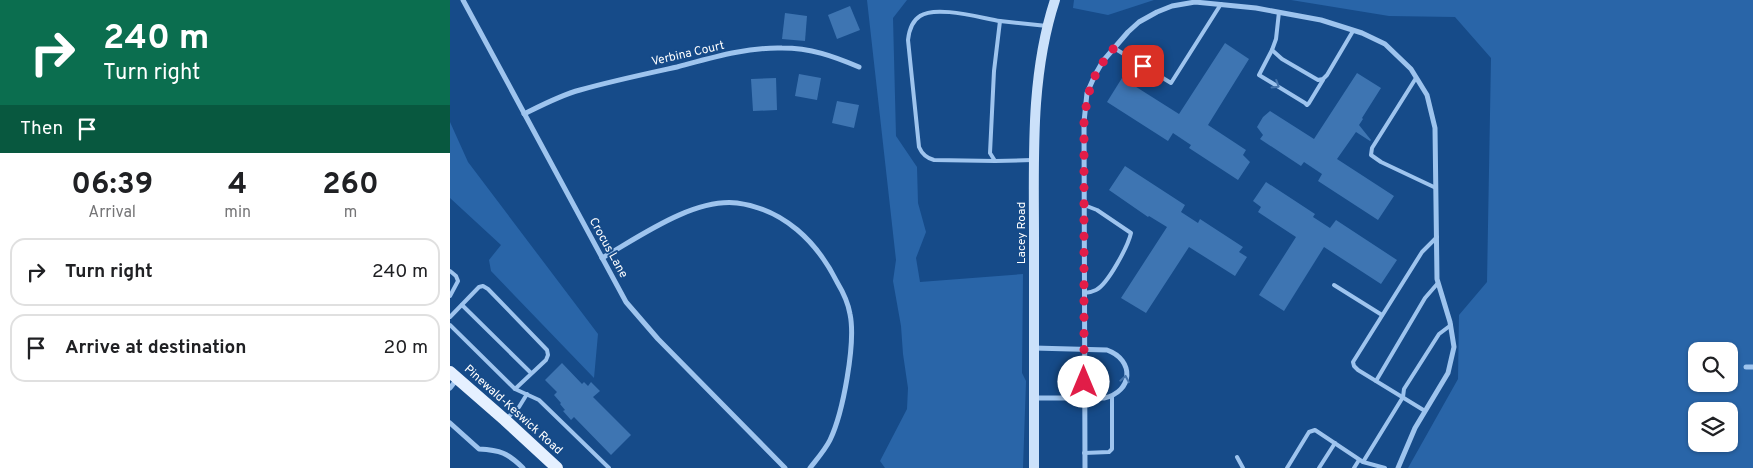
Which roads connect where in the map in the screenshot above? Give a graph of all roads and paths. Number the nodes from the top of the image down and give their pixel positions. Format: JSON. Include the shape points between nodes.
{"nodes":[{"id":1,"x":463,"y":0,"type":"edge"},
{"id":2,"x":1055,"y":0,"type":"edge"},
{"id":3,"x":1222,"y":4,"type":"junction"},
{"id":4,"x":1279,"y":12,"type":"junction"},
{"id":5,"x":1000,"y":21,"type":"junction"},
{"id":6,"x":1046,"y":26,"type":"junction"},
{"id":7,"x":1353,"y":31,"type":"junction"},
{"id":8,"x":1114,"y":48,"type":"junction"},
{"id":9,"x":1272,"y":50,"type":"junction"},
{"id":10,"x":859,"y":67,"type":"dead end"},
{"id":11,"x":1416,"y":78,"type":"junction"},
{"id":12,"x":1323,"y":79,"type":"junction"},
{"id":13,"x":524,"y":114,"type":"junction"},
{"id":14,"x":1034,"y":160,"type":"junction"},
{"id":15,"x":995,"y":161,"type":"junction"},
{"id":16,"x":1436,"y":188,"type":"junction"},
{"id":17,"x":1084,"y":205,"type":"junction"},
{"id":18,"x":1437,"y":237,"type":"junction"},
{"id":19,"x":602,"y":258,"type":"junction"},
{"id":20,"x":450,"y":271,"type":"edge"},
{"id":21,"x":1438,"y":283,"type":"junction"},
{"id":22,"x":1334,"y":284,"type":"dead end"},
{"id":23,"x":1084,"y":294,"type":"junction"},
{"id":24,"x":450,"y":296,"type":"edge"},
{"id":25,"x":462,"y":305,"type":"junction"},
{"id":26,"x":1382,"y":315,"type":"junction"},
{"id":27,"x":450,"y":317,"type":"edge"},
{"id":28,"x":450,"y":325,"type":"edge"},
{"id":29,"x":1451,"y":325,"type":"junction"},
{"id":30,"x":1034,"y":348,"type":"junction"},
{"id":31,"x":1084,"y":350,"type":"junction"},
{"id":32,"x":1746,"y":367,"type":"dead end"},
{"id":33,"x":1753,"y":367,"type":"edge"},
{"id":34,"x":531,"y":373,"type":"junction"},
{"id":35,"x":453,"y":380,"type":"edge"},
{"id":36,"x":1376,"y":381,"type":"junction"},
{"id":37,"x":515,"y":389,"type":"junction"},
{"id":38,"x":527,"y":394,"type":"junction"},
{"id":39,"x":1112,"y":397,"type":"junction"},
{"id":40,"x":1403,"y":397,"type":"junction"},
{"id":41,"x":1035,"y":398,"type":"junction"},
{"id":42,"x":1084,"y":398,"type":"junction"},
{"id":43,"x":1425,"y":411,"type":"junction"},
{"id":44,"x":505,"y":420,"type":"junction"},
{"id":45,"x":450,"y":423,"type":"edge"},
{"id":46,"x":1335,"y":443,"type":"junction"},
{"id":47,"x":1084,"y":453,"type":"junction"},
{"id":48,"x":1237,"y":457,"type":"dead end"},
{"id":49,"x":1361,"y":461,"type":"junction"},
{"id":50,"x":523,"y":468,"type":"edge"},
{"id":51,"x":557,"y":468,"type":"edge"},
{"id":52,"x":609,"y":468,"type":"edge"},
{"id":53,"x":785,"y":468,"type":"edge"},
{"id":54,"x":810,"y":468,"type":"edge"},
{"id":55,"x":1034,"y":468,"type":"edge"},
{"id":56,"x":1085,"y":468,"type":"edge"},
{"id":57,"x":1243,"y":468,"type":"edge"},
{"id":58,"x":1286,"y":468,"type":"edge"},
{"id":59,"x":1319,"y":468,"type":"edge"},
{"id":60,"x":1354,"y":468,"type":"edge"},
{"id":61,"x":1385,"y":468,"type":"edge"},
{"id":62,"x":1398,"y":468,"type":"edge"}],
"edges":[{"from":1,"to":13,"type":"street","name":"Crocus Lane"},
{"from":2,"to":6,"type":"main road","name":"Lacey Road"},
{"from":3,"to":4,"type":"street"},
{"from":3,"to":8,"type":"street","via":[[1195,2],[1164,9],[1139,22]]},
{"from":3,"to":8,"type":"lane","via":[[1171,83]]},
{"from":4,"to":7,"type":"street"},
{"from":4,"to":9,"type":"lane"},
{"from":5,"to":6,"type":"lane"},
{"from":5,"to":15,"type":"lane","via":[[990,153]]},
{"from":5,"to":15,"type":"lane","via":[[943,12],[929,13],[916,20],[908,40],[921,153],[934,160]]},
{"from":6,"to":14,"type":"main road","name":"Lacey Road","via":[[1036,103]]},
{"from":7,"to":11,"type":"street","via":[[1385,44]]},
{"from":7,"to":12,"type":"lane"},
{"from":8,"to":17,"type":"street","via":[[1095,74],[1088,93],[1084,122]]},
{"from":9,"to":12,"type":"lane","via":[[1318,80]]},
{"from":9,"to":12,"type":"lane","one_way":true,"via":[[1259,74],[1307,105]]},
{"from":10,"to":13,"type":"street","name":"Verbina Court","via":[[829,54],[808,50],[759,50],[724,55],[579,90]]},
{"from":11,"to":16,"type":"street","via":[[1432,110]]},
{"from":11,"to":16,"type":"lane","via":[[1372,148],[1371,155]]},
{"from":13,"to":19,"type":"street","name":"Crocus Lane"},
{"from":14,"to":15,"type":"lane"},
{"from":14,"to":30,"type":"main road","name":"Lacey Road"},
{"from":16,"to":18,"type":"street"},
{"from":17,"to":23,"type":"street"},
{"from":17,"to":23,"type":"lane","via":[[1131,233],[1104,284]]},
{"from":18,"to":21,"type":"street"},
{"from":18,"to":26,"type":"lane","via":[[1422,252]]},
{"from":19,"to":53,"type":"street","name":"Crocus Lane","via":[[626,302],[658,339]]},
{"from":19,"to":54,"type":"street","via":[[675,216],[704,206],[737,203],[762,209],[786,220],[803,234],[828,264],[847,302],[852,330],[839,413],[830,440]]},
{"from":20,"to":24,"type":"lane","via":[[458,281]]},
{"from":21,"to":29,"type":"street"},
{"from":21,"to":36,"type":"lane","via":[[1425,298]]},
{"from":22,"to":26,"type":"lane"},
{"from":23,"to":31,"type":"street"},
{"from":25,"to":27,"type":"lane"},
{"from":25,"to":34,"type":"lane"},
{"from":25,"to":34,"type":"lane","via":[[479,287],[488,289],[547,350],[546,360]]},
{"from":26,"to":36,"type":"lane","via":[[1353,362],[1358,370]]},
{"from":28,"to":37,"type":"lane"},
{"from":29,"to":40,"type":"lane","via":[[1439,334],[1404,389]]},
{"from":29,"to":43,"type":"street","via":[[1454,347],[1450,366]]},
{"from":30,"to":31,"type":"street"},
{"from":30,"to":41,"type":"main road","name":"Lacey Road"},
{"from":39,"to":31,"type":"street","one_way":true,"via":[[1124,387],[1127,376],[1124,360],[1107,350]]},
{"from":31,"to":42,"type":"street"},
{"from":32,"to":33,"type":"street"},
{"from":34,"to":37,"type":"lane"},
{"from":35,"to":44,"type":"main road","name":"Pinewald-Keswick Road"},
{"from":36,"to":40,"type":"lane"},
{"from":37,"to":38,"type":"lane"},
{"from":38,"to":44,"type":"lane"},
{"from":38,"to":52,"type":"lane","via":[[539,400]]},
{"from":39,"to":42,"type":"street"},
{"from":39,"to":47,"type":"lane","via":[[1112,449],[1110,452]]},
{"from":40,"to":43,"type":"lane"},
{"from":40,"to":49,"type":"lane"},
{"from":41,"to":42,"type":"street"},
{"from":41,"to":55,"type":"main road","name":"Lacey Road"},
{"from":42,"to":47,"type":"street"},
{"from":43,"to":62,"type":"street"},
{"from":44,"to":51,"type":"main road","name":"Pinewald-Keswick Road"},
{"from":45,"to":50,"type":"street","via":[[479,449],[510,455]]},
{"from":46,"to":49,"type":"lane"},
{"from":46,"to":58,"type":"lane","via":[[1315,430],[1309,432]]},
{"from":46,"to":59,"type":"lane"},
{"from":47,"to":56,"type":"street"},
{"from":48,"to":57,"type":"lane"},
{"from":49,"to":60,"type":"lane"},
{"from":49,"to":61,"type":"lane"}]}
